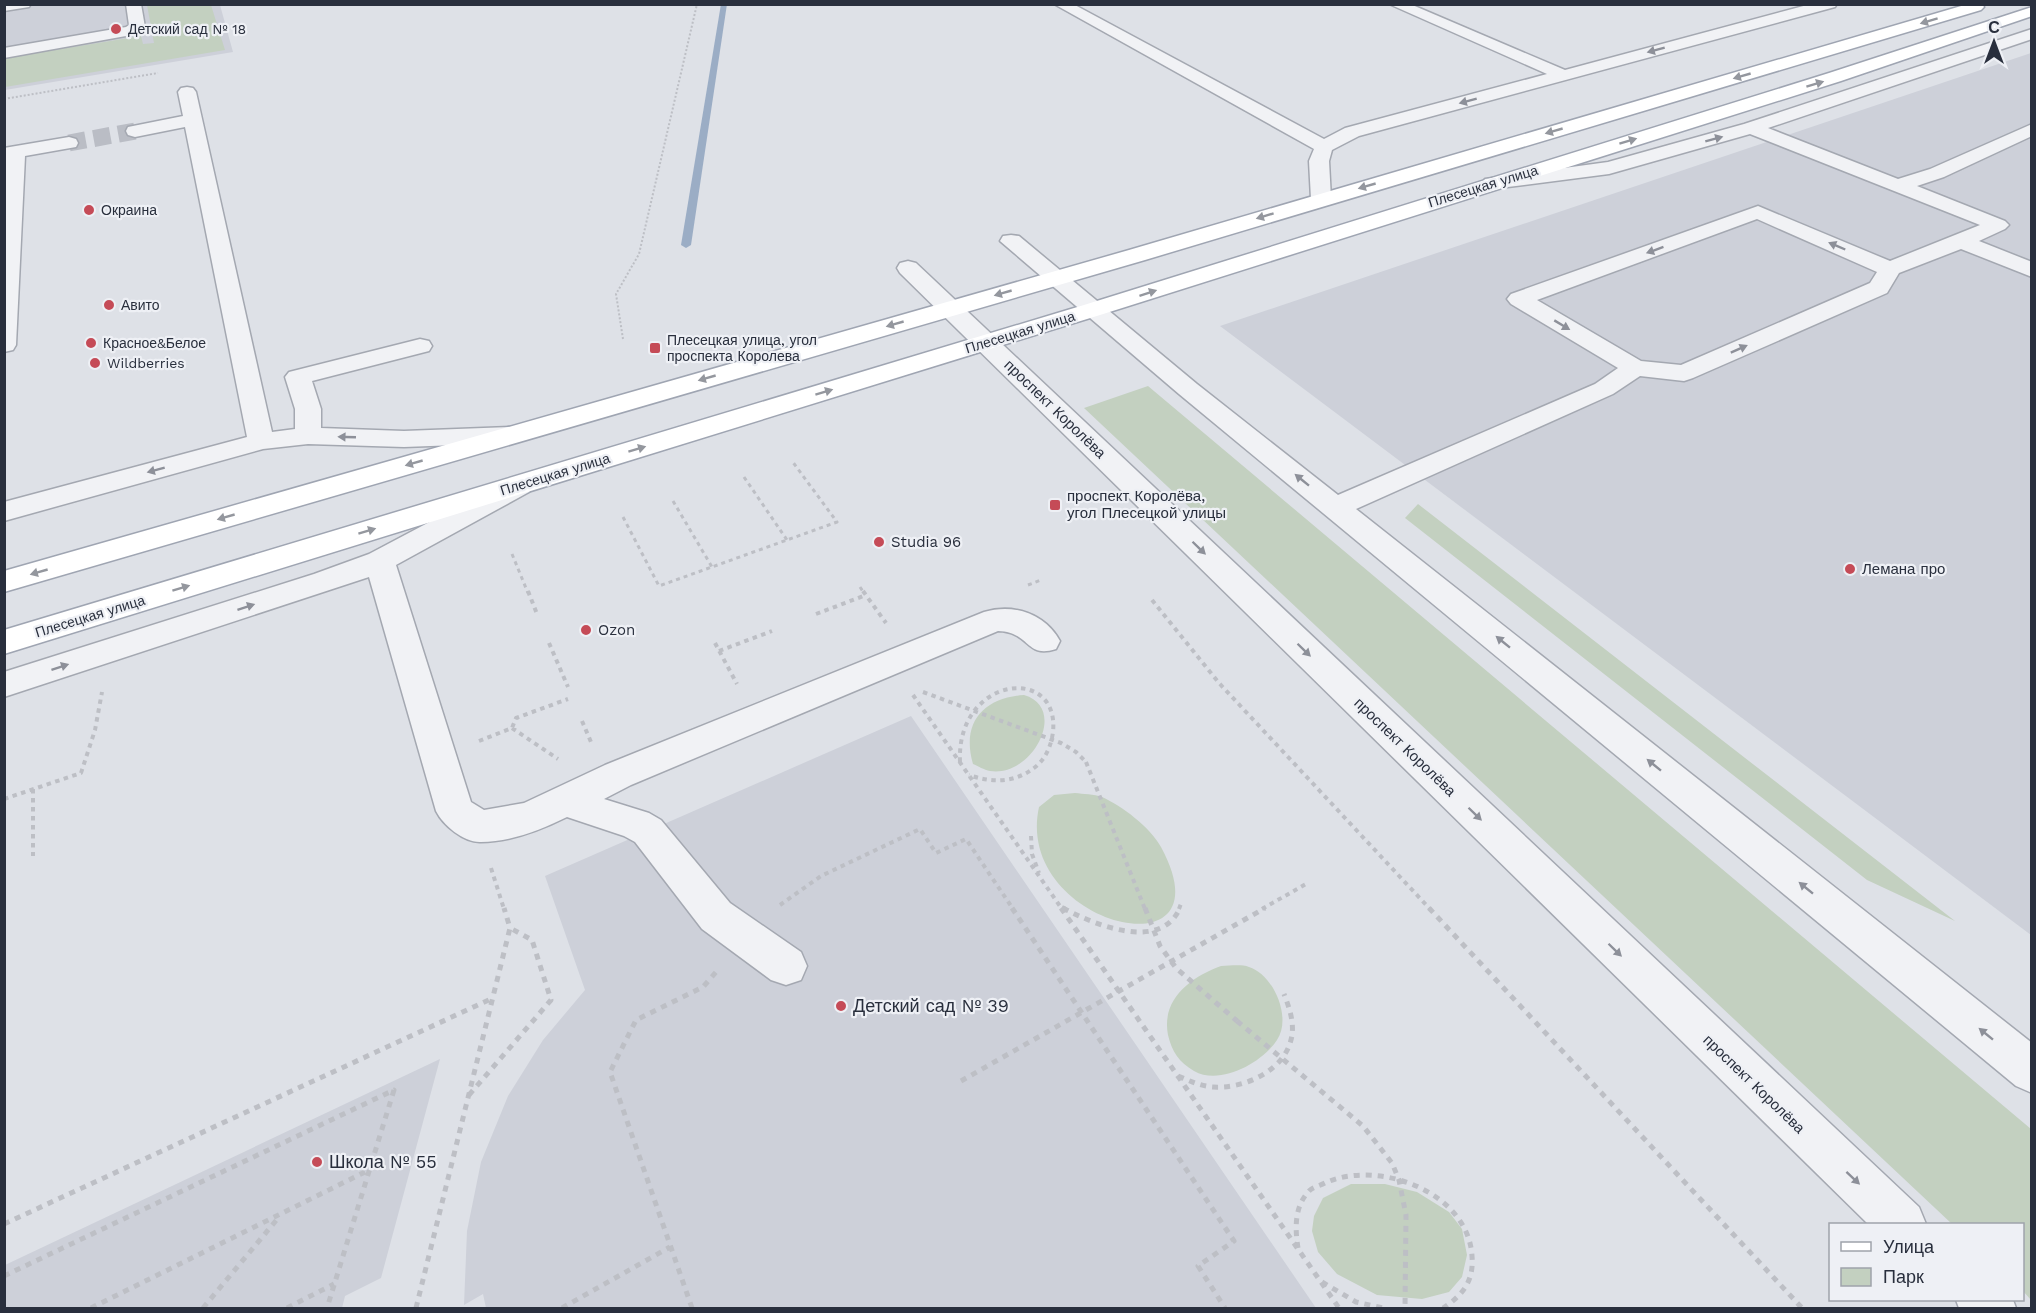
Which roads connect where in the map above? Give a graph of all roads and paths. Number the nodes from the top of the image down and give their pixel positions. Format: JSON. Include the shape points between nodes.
{"nodes":[{"id":1,"x":24,"y":4,"type":"edge"},
{"id":2,"x":133,"y":4,"type":"edge"},
{"id":3,"x":697,"y":4,"type":"edge"},
{"id":4,"x":1061,"y":4,"type":"edge"},
{"id":5,"x":1396,"y":4,"type":"edge"},
{"id":6,"x":1830,"y":4,"type":"edge"},
{"id":7,"x":1985,"y":4,"type":"edge"},
{"id":8,"x":4,"y":7,"type":"edge"},
{"id":9,"x":2031,"y":11,"type":"edge"},
{"id":10,"x":2031,"y":34,"type":"edge"},
{"id":11,"x":4,"y":53,"type":"edge"},
{"id":12,"x":162,"y":72,"type":"dead end"},
{"id":13,"x":1563,"y":75,"type":"junction"},
{"id":14,"x":188,"y":92,"type":"dead end"},
{"id":15,"x":4,"y":99,"type":"edge"},
{"id":16,"x":193,"y":120,"type":"junction"},
{"id":17,"x":1751,"y":128,"type":"junction"},
{"id":18,"x":2031,"y":129,"type":"edge"},
{"id":19,"x":135,"y":131,"type":"tunnel mouth"},
{"id":20,"x":69,"y":143,"type":"tunnel mouth"},
{"id":21,"x":1324,"y":147,"type":"junction"},
{"id":22,"x":10,"y":154,"type":"edge"},
{"id":23,"x":1492,"y":183,"type":"junction"},
{"id":24,"x":1899,"y":185,"type":"junction"},
{"id":25,"x":1321,"y":199,"type":"junction"},
{"id":26,"x":1011,"y":241,"type":"dead end"},
{"id":27,"x":1961,"y":241,"type":"junction"},
{"id":28,"x":908,"y":268,"type":"dead end"},
{"id":29,"x":1890,"y":269,"type":"junction"},
{"id":30,"x":2031,"y":270,"type":"edge"},
{"id":31,"x":1054,"y":278,"type":"junction"},
{"id":32,"x":951,"y":308,"type":"junction"},
{"id":33,"x":1092,"y":310,"type":"junction"},
{"id":34,"x":623,"y":339,"type":"dead end"},
{"id":35,"x":986,"y":343,"type":"junction"},
{"id":36,"x":4,"y":345,"type":"edge"},
{"id":37,"x":420,"y":346,"type":"dead end"},
{"id":38,"x":1635,"y":368,"type":"junction"},
{"id":39,"x":510,"y":435,"type":"junction"},
{"id":40,"x":308,"y":436,"type":"junction"},
{"id":41,"x":261,"y":441,"type":"junction"},
{"id":42,"x":792,"y":461,"type":"dead end"},
{"id":43,"x":744,"y":477,"type":"dead end"},
{"id":44,"x":521,"y":484,"type":"junction"},
{"id":45,"x":673,"y":501,"type":"dead end"},
{"id":46,"x":1335,"y":507,"type":"junction"},
{"id":47,"x":4,"y":512,"type":"edge"},
{"id":48,"x":623,"y":517,"type":"dead end"},
{"id":49,"x":787,"y":540,"type":"junction"},
{"id":50,"x":513,"y":555,"type":"dead end"},
{"id":51,"x":380,"y":561,"type":"junction"},
{"id":52,"x":712,"y":567,"type":"junction"},
{"id":53,"x":4,"y":582,"type":"edge"},
{"id":54,"x":860,"y":587,"type":"dead end"},
{"id":55,"x":866,"y":595,"type":"junction"},
{"id":56,"x":1152,"y":600,"type":"dead end"},
{"id":57,"x":537,"y":614,"type":"dead end"},
{"id":58,"x":816,"y":614,"type":"dead end"},
{"id":59,"x":890,"y":630,"type":"dead end"},
{"id":60,"x":772,"y":631,"type":"dead end"},
{"id":61,"x":1044,"y":640,"type":"dead end"},
{"id":62,"x":4,"y":642,"type":"edge"},
{"id":63,"x":549,"y":643,"type":"dead end"},
{"id":64,"x":715,"y":643,"type":"dead end"},
{"id":65,"x":719,"y":651,"type":"junction"},
{"id":66,"x":4,"y":685,"type":"edge"},
{"id":67,"x":568,"y":687,"type":"dead end"},
{"id":68,"x":740,"y":690,"type":"dead end"},
{"id":69,"x":102,"y":692,"type":"dead end"},
{"id":70,"x":568,"y":699,"type":"dead end"},
{"id":71,"x":973,"y":710,"type":"junction"},
{"id":72,"x":512,"y":728,"type":"junction"},
{"id":73,"x":1051,"y":739,"type":"junction"},
{"id":74,"x":439,"y":756,"type":"junction"},
{"id":75,"x":564,"y":763,"type":"dead end"},
{"id":76,"x":960,"y":763,"type":"junction"},
{"id":77,"x":969,"y":776,"type":"junction"},
{"id":78,"x":33,"y":789,"type":"junction"},
{"id":79,"x":4,"y":800,"type":"edge"},
{"id":80,"x":566,"y":802,"type":"junction"},
{"id":81,"x":479,"y":827,"type":"junction"},
{"id":82,"x":1031,"y":836,"type":"dead end"},
{"id":83,"x":33,"y":856,"type":"dead end"},
{"id":84,"x":1042,"y":880,"type":"junction"},
{"id":85,"x":1306,"y":884,"type":"dead end"},
{"id":86,"x":1182,"y":901,"type":"dead end"},
{"id":87,"x":1059,"y":905,"type":"junction"},
{"id":88,"x":510,"y":928,"type":"junction"},
{"id":89,"x":747,"y":938,"type":"junction"},
{"id":90,"x":786,"y":966,"type":"dead end"},
{"id":91,"x":1119,"y":991,"type":"junction"},
{"id":92,"x":1284,"y":994,"type":"dead end"},
{"id":93,"x":493,"y":998,"type":"junction"},
{"id":94,"x":1082,"y":1012,"type":"junction"},
{"id":95,"x":1283,"y":1059,"type":"junction"},
{"id":96,"x":2031,"y":1071,"type":"edge"},
{"id":97,"x":1177,"y":1075,"type":"junction"},
{"id":98,"x":961,"y":1081,"type":"dead end"},
{"id":99,"x":468,"y":1095,"type":"junction"},
{"id":100,"x":370,"y":1170,"type":"junction"},
{"id":101,"x":1399,"y":1181,"type":"junction"},
{"id":102,"x":282,"y":1214,"type":"junction"},
{"id":103,"x":1901,"y":1223,"type":"edge"},
{"id":104,"x":4,"y":1224,"type":"edge"},
{"id":105,"x":670,"y":1247,"type":"junction"},
{"id":106,"x":1298,"y":1250,"type":"junction"},
{"id":107,"x":4,"y":1276,"type":"edge"},
{"id":108,"x":1319,"y":1280,"type":"junction"},
{"id":109,"x":335,"y":1284,"type":"junction"},
{"id":110,"x":91,"y":1308,"type":"edge"},
{"id":111,"x":203,"y":1308,"type":"edge"},
{"id":112,"x":287,"y":1308,"type":"edge"},
{"id":113,"x":327,"y":1308,"type":"edge"},
{"id":114,"x":416,"y":1308,"type":"edge"},
{"id":115,"x":562,"y":1308,"type":"edge"},
{"id":116,"x":692,"y":1308,"type":"edge"},
{"id":117,"x":1225,"y":1308,"type":"edge"},
{"id":118,"x":1339,"y":1308,"type":"edge"},
{"id":119,"x":1383,"y":1308,"type":"edge"},
{"id":120,"x":1405,"y":1308,"type":"edge"},
{"id":121,"x":1443,"y":1308,"type":"edge"},
{"id":122,"x":1802,"y":1308,"type":"edge"}],
"edges":[{"from":1,"to":8,"type":"street"},
{"from":2,"to":11,"type":"street","via":[[137,27],[131,32]]},
{"from":3,"to":34,"type":"path","via":[[639,254],[616,294]]},
{"from":4,"to":21,"type":"street"},
{"from":5,"to":13,"type":"street"},
{"from":6,"to":13,"type":"street","one_way":true},
{"from":7,"to":25,"type":"main road","one_way":true},
{"from":23,"to":9,"type":"main road","name":"Плесецкая улица","one_way":true,"via":[[1835,77]]},
{"from":10,"to":17,"type":"street"},
{"from":12,"to":15,"type":"path"},
{"from":13,"to":21,"type":"street","one_way":true,"via":[[1352,132]]},
{"from":14,"to":16,"type":"street"},
{"from":16,"to":19,"type":"street"},
{"from":16,"to":41,"type":"street"},
{"from":23,"to":17,"type":"street","one_way":true,"via":[[1608,168]]},
{"from":17,"to":24,"type":"street"},
{"from":18,"to":24,"type":"street","via":[[1937,173]]},
{"from":20,"to":22,"type":"street"},
{"from":21,"to":25,"type":"street","via":[[1319,161]]},
{"from":22,"to":36,"type":"street"},
{"from":33,"to":23,"type":"main road","name":"Плесецкая улица","one_way":true},
{"from":24,"to":27,"type":"street","via":[[1998,225]]},
{"from":25,"to":31,"type":"main road","one_way":true},
{"from":26,"to":31,"type":"street"},
{"from":27,"to":29,"type":"street"},
{"from":27,"to":30,"type":"street"},
{"from":28,"to":32,"type":"street","name":"проспект Королёва"},
{"from":38,"to":29,"type":"street","one_way":true,"via":[[1684,374],[1879,288]]},
{"from":29,"to":38,"type":"street","one_way":true,"via":[[1758,212],[1519,299]]},
{"from":31,"to":32,"type":"main road","one_way":true},
{"from":31,"to":33,"type":"street"},
{"from":32,"to":35,"type":"street","name":"проспект Королёва"},
{"from":32,"to":39,"type":"main road","one_way":true},
{"from":33,"to":35,"type":"main road","name":"Плесецкая улица"},
{"from":46,"to":33,"type":"street","one_way":true},
{"from":44,"to":35,"type":"main road","name":"Плесецкая улица","one_way":true},
{"from":35,"to":103,"type":"street","name":"проспект Королёва","one_way":true},
{"from":37,"to":40,"type":"street","via":[[298,377],[308,409]]},
{"from":38,"to":46,"type":"street","via":[[1604,389]]},
{"from":39,"to":40,"type":"street","one_way":true,"via":[[404,439]]},
{"from":39,"to":53,"type":"main road","one_way":true},
{"from":40,"to":41,"type":"street"},
{"from":41,"to":47,"type":"street","one_way":true},
{"from":42,"to":49,"type":"path","via":[[837,522]]},
{"from":43,"to":49,"type":"path"},
{"from":44,"to":51,"type":"street"},
{"from":62,"to":44,"type":"main road","name":"Плесецкая улица","one_way":true},
{"from":45,"to":52,"type":"path"},
{"from":96,"to":46,"type":"street","one_way":true},
{"from":48,"to":52,"type":"path","via":[[659,586]]},
{"from":49,"to":52,"type":"path"},
{"from":50,"to":57,"type":"path"},
{"from":66,"to":51,"type":"street","one_way":true},
{"from":51,"to":74,"type":"street"},
{"from":54,"to":55,"type":"path"},
{"from":55,"to":58,"type":"path"},
{"from":55,"to":59,"type":"path"},
{"from":56,"to":122,"type":"path","via":[[1219,682]]},
{"from":60,"to":65,"type":"path"},
{"from":61,"to":80,"type":"street","via":[[1034,628],[1016,620],[995,620],[618,776]]},
{"from":63,"to":67,"type":"path"},
{"from":64,"to":65,"type":"path"},
{"from":65,"to":68,"type":"path"},
{"from":69,"to":78,"type":"path","via":[[81,772]]},
{"from":70,"to":72,"type":"path","via":[[516,718]]},
{"from":71,"to":73,"type":"path"},
{"from":71,"to":73,"type":"path","via":[[985,698],[1003,690],[1040,693],[1050,704],[1054,722]]},
{"from":71,"to":76,"type":"path","via":[[962,730]]},
{"from":71,"to":76,"type":"path","via":[[908,687]]},
{"from":72,"to":74,"type":"path"},
{"from":72,"to":75,"type":"path"},
{"from":73,"to":77,"type":"path","via":[[1045,757],[1011,780],[987,781]]},
{"from":73,"to":95,"type":"path","bridge":true,"via":[[1086,762],[1170,963]]},
{"from":74,"to":81,"type":"street","via":[[455,811]]},
{"from":76,"to":77,"type":"path"},
{"from":77,"to":84,"type":"path"},
{"from":78,"to":79,"type":"path"},
{"from":78,"to":83,"type":"path"},
{"from":80,"to":81,"type":"street","via":[[530,818]]},
{"from":80,"to":89,"type":"street","via":[[648,831],[716,916]]},
{"from":81,"to":88,"type":"path"},
{"from":82,"to":84,"type":"path","via":[[1032,854]]},
{"from":84,"to":87,"type":"path"},
{"from":85,"to":91,"type":"path"},
{"from":86,"to":87,"type":"path","via":[[1178,915],[1166,926],[1143,932],[1119,932],[1090,923]]},
{"from":87,"to":91,"type":"path"},
{"from":88,"to":93,"type":"path"},
{"from":88,"to":99,"type":"path","via":[[532,940],[552,1000]]},
{"from":89,"to":90,"type":"street"},
{"from":89,"to":94,"type":"path","via":[[784,900],[820,876],[920,829],[936,854],[966,839]]},
{"from":89,"to":105,"type":"path","via":[[703,987],[636,1020],[610,1072]]},
{"from":91,"to":94,"type":"path"},
{"from":91,"to":97,"type":"path"},
{"from":92,"to":95,"type":"path","via":[[1291,1015],[1292,1038]]},
{"from":93,"to":99,"type":"path"},
{"from":93,"to":104,"type":"path"},
{"from":94,"to":98,"type":"path"},
{"from":94,"to":117,"type":"path","via":[[1234,1241],[1198,1266]]},
{"from":95,"to":97,"type":"path","via":[[1261,1076],[1226,1088],[1199,1085]]},
{"from":95,"to":101,"type":"path","via":[[1363,1126],[1381,1146]]},
{"from":97,"to":106,"type":"path"},
{"from":99,"to":114,"type":"path"},
{"from":100,"to":102,"type":"path"},
{"from":100,"to":107,"type":"path","via":[[394,1090]]},
{"from":100,"to":109,"type":"path"},
{"from":101,"to":106,"type":"path","via":[[1371,1174],[1341,1176],[1310,1190],[1298,1210]]},
{"from":101,"to":120,"type":"path","via":[[1406,1216]]},
{"from":101,"to":121,"type":"path","via":[[1434,1196],[1461,1219],[1472,1244],[1474,1267],[1464,1292]]},
{"from":102,"to":110,"type":"path"},
{"from":102,"to":111,"type":"path"},
{"from":105,"to":115,"type":"path"},
{"from":105,"to":116,"type":"path"},
{"from":106,"to":108,"type":"path"},
{"from":108,"to":118,"type":"path"},
{"from":108,"to":119,"type":"path","via":[[1356,1302]]},
{"from":109,"to":112,"type":"path"},
{"from":109,"to":113,"type":"path"}]}
